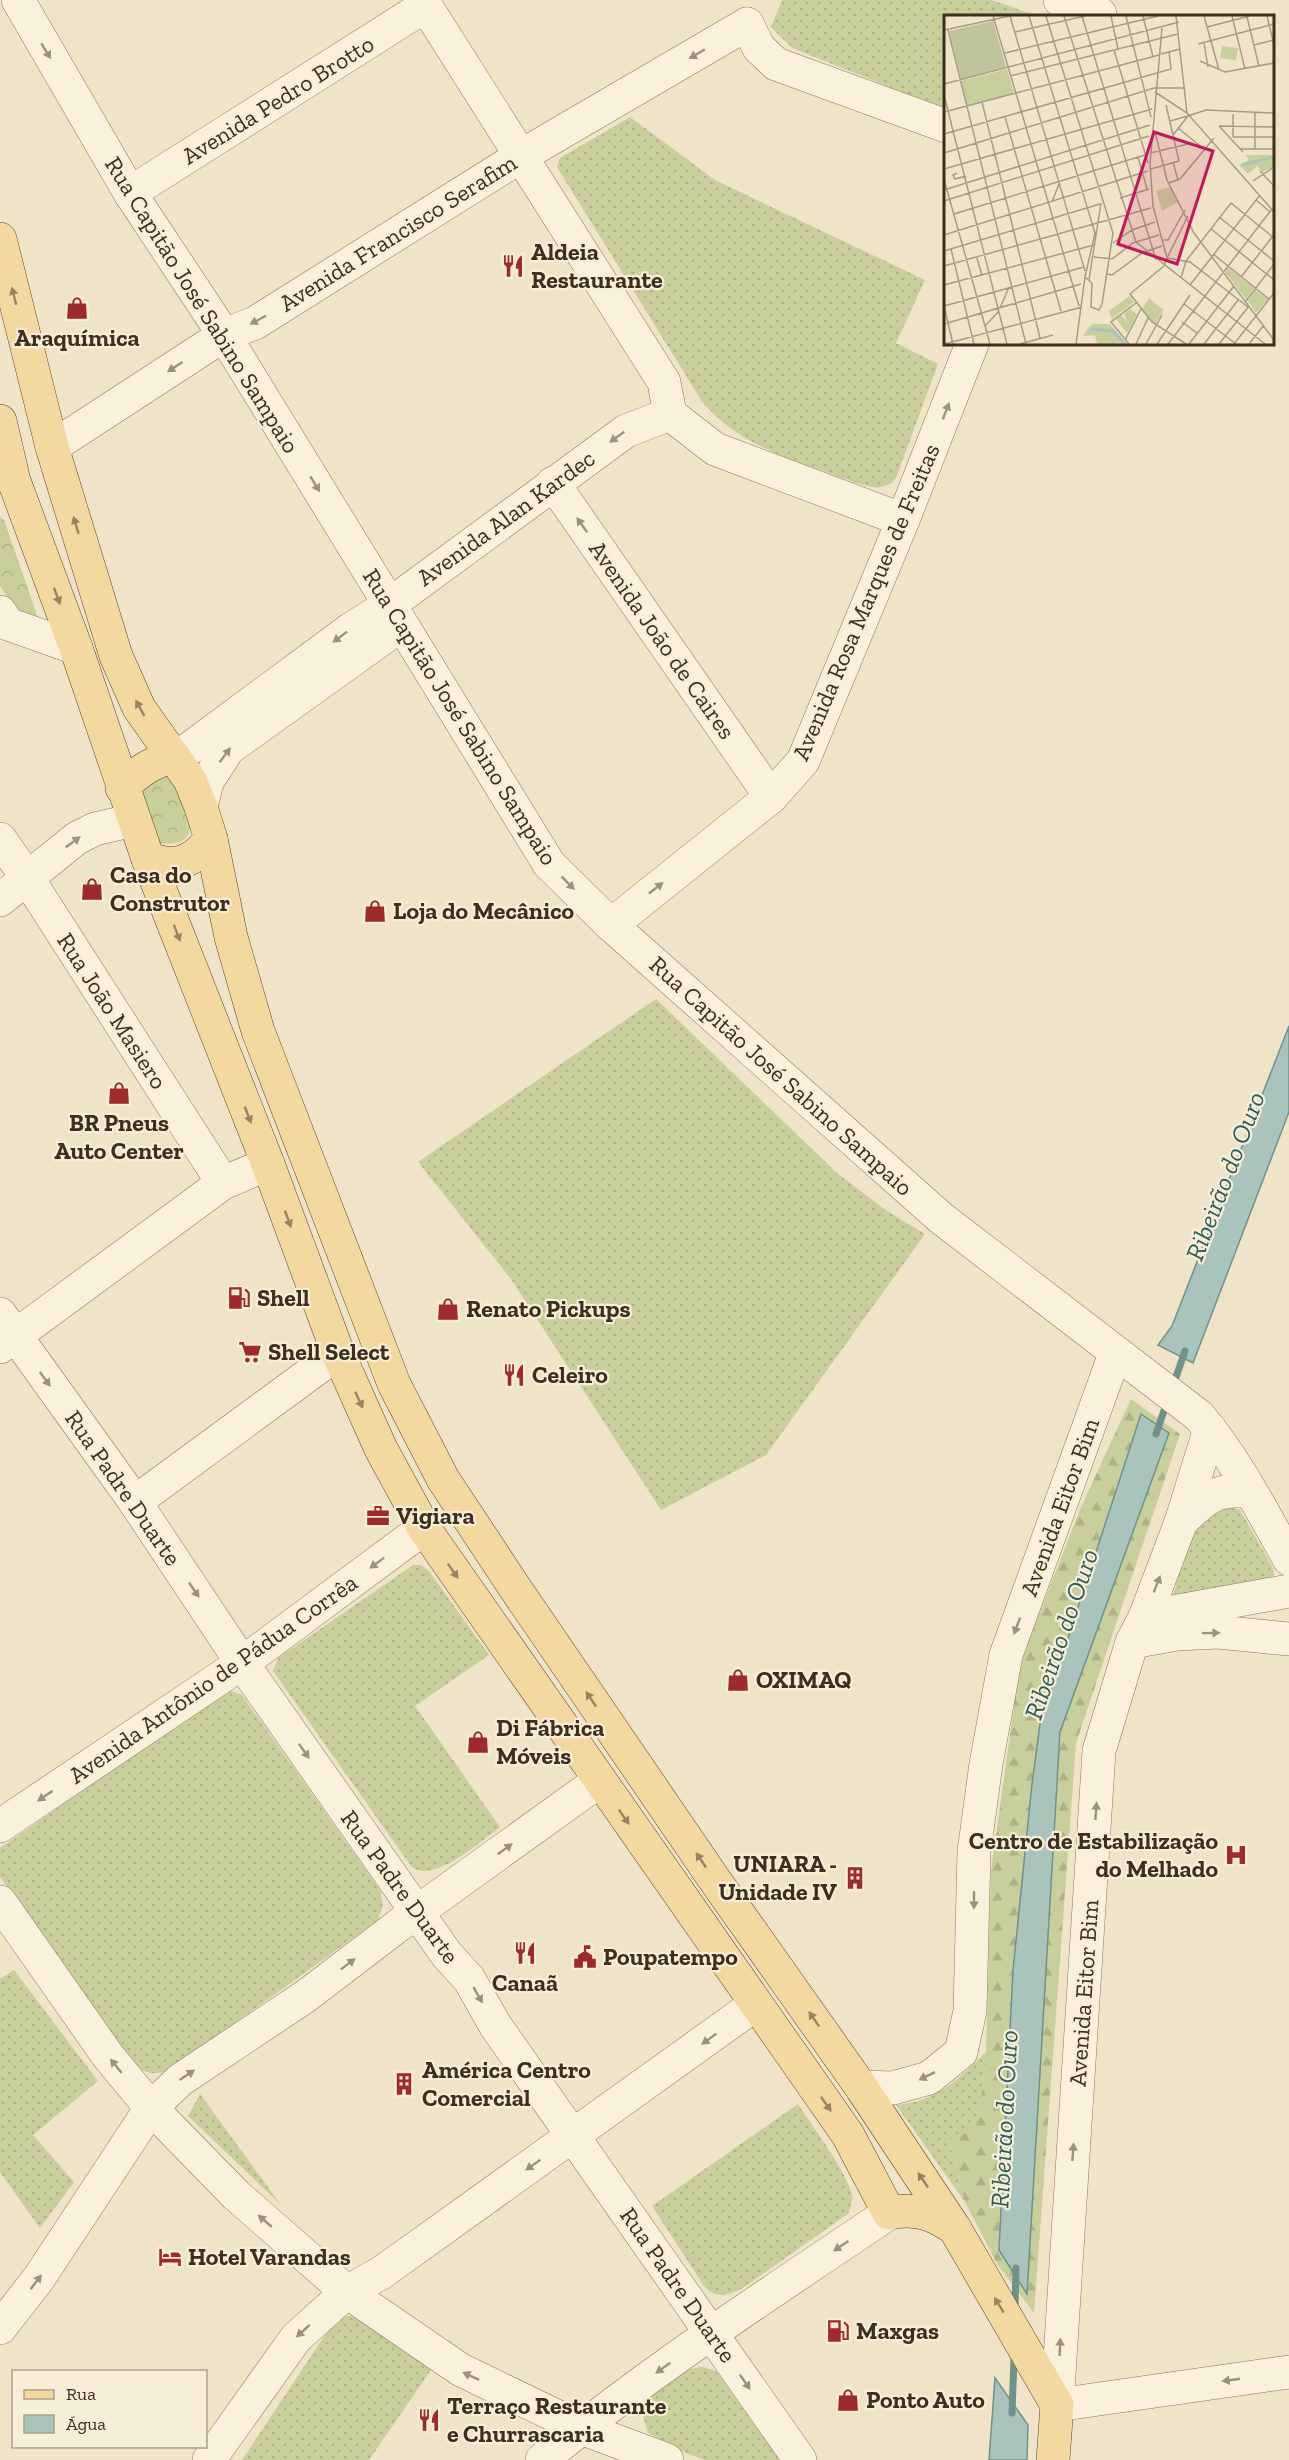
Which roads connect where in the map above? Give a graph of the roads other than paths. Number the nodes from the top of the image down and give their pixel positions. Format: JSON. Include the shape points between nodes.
{"nodes":[{"id":1,"x":18,"y":0,"type":"edge"},
{"id":2,"x":1060,"y":0,"type":"edge"},
{"id":3,"x":423,"y":3,"type":"edge"},
{"id":4,"x":1101,"y":10,"type":"edge"},
{"id":5,"x":752,"y":12,"type":"edge"},
{"id":6,"x":944,"y":126,"type":"edge"},
{"id":7,"x":522,"y":156,"type":"junction"},
{"id":8,"x":130,"y":193,"type":"junction"},
{"id":9,"x":0,"y":239,"type":"edge"},
{"id":10,"x":224,"y":335,"type":"junction"},
{"id":11,"x":972,"y":345,"type":"edge"},
{"id":12,"x":670,"y":414,"type":"junction"},
{"id":13,"x":0,"y":421,"type":"edge"},
{"id":14,"x":52,"y":447,"type":"junction"},
{"id":15,"x":553,"y":483,"type":"junction"},
{"id":16,"x":7,"y":485,"type":"edge"},
{"id":17,"x":903,"y":520,"type":"junction"},
{"id":18,"x":0,"y":612,"type":"edge"},
{"id":19,"x":395,"y":615,"type":"junction"},
{"id":20,"x":76,"y":648,"type":"junction"},
{"id":21,"x":172,"y":757,"type":"junction"},
{"id":22,"x":122,"y":788,"type":"junction"},
{"id":23,"x":771,"y":797,"type":"junction"},
{"id":24,"x":201,"y":807,"type":"junction"},
{"id":25,"x":134,"y":820,"type":"junction"},
{"id":26,"x":211,"y":838,"type":"junction"},
{"id":27,"x":0,"y":839,"type":"edge"},
{"id":28,"x":148,"y":859,"type":"junction"},
{"id":29,"x":28,"y":879,"type":"junction"},
{"id":30,"x":0,"y":900,"type":"edge"},
{"id":31,"x":610,"y":925,"type":"junction"},
{"id":32,"x":268,"y":1164,"type":"junction"},
{"id":33,"x":223,"y":1183,"type":"junction"},
{"id":34,"x":5,"y":1333,"type":"edge"},
{"id":35,"x":338,"y":1353,"type":"junction"},
{"id":36,"x":1127,"y":1362,"type":"junction"},
{"id":37,"x":1204,"y":1423,"type":"junction"},
{"id":38,"x":1250,"y":1492,"type":"junction"},
{"id":39,"x":135,"y":1502,"type":"junction"},
{"id":40,"x":1181,"y":1522,"type":"junction"},
{"id":41,"x":424,"y":1528,"type":"junction"},
{"id":42,"x":1289,"y":1559,"type":"edge"},
{"id":43,"x":1289,"y":1591,"type":"edge"},
{"id":44,"x":1138,"y":1630,"type":"junction"},
{"id":45,"x":1289,"y":1639,"type":"edge"},
{"id":46,"x":242,"y":1663,"type":"junction"},
{"id":47,"x":599,"y":1781,"type":"junction"},
{"id":48,"x":0,"y":1826,"type":"edge"},
{"id":49,"x":0,"y":1902,"type":"edge"},
{"id":50,"x":417,"y":1912,"type":"junction"},
{"id":51,"x":756,"y":2004,"type":"junction"},
{"id":52,"x":861,"y":2087,"type":"junction"},
{"id":53,"x":151,"y":2108,"type":"junction"},
{"id":54,"x":574,"y":2136,"type":"junction"},
{"id":55,"x":889,"y":2213,"type":"junction"},
{"id":56,"x":955,"y":2229,"type":"junction"},
{"id":57,"x":347,"y":2292,"type":"junction"},
{"id":58,"x":0,"y":2328,"type":"edge"},
{"id":59,"x":711,"y":2334,"type":"junction"},
{"id":60,"x":1289,"y":2372,"type":"edge"},
{"id":61,"x":1057,"y":2405,"type":"junction"},
{"id":62,"x":581,"y":2428,"type":"junction"},
{"id":63,"x":209,"y":2460,"type":"edge"},
{"id":64,"x":542,"y":2460,"type":"edge"},
{"id":65,"x":667,"y":2460,"type":"edge"},
{"id":66,"x":800,"y":2460,"type":"edge"},
{"id":67,"x":1053,"y":2460,"type":"edge"}],
"edges":[{"from":1,"to":8,"type":"street","name":"Rua Capitão José Sabino Sampaio","one_way":true},
{"from":2,"to":4,"type":"street"},
{"from":3,"to":7,"type":"street"},
{"from":3,"to":8,"type":"street","name":"Avenida Pedro Brotto"},
{"from":5,"to":6,"type":"street","via":[[759,48],[776,64]]},
{"from":5,"to":7,"type":"street","name":"Avenida Francisco Serafim","one_way":true},
{"from":7,"to":10,"type":"street","name":"Avenida Francisco Serafim","one_way":true,"via":[[255,322]]},
{"from":7,"to":12,"type":"street","via":[[664,382]]},
{"from":8,"to":10,"type":"street","name":"Rua Capitão José Sabino Sampaio"},
{"from":14,"to":9,"type":"main road","one_way":true},
{"from":10,"to":14,"type":"street","name":"Avenida Francisco Serafim","one_way":true},
{"from":10,"to":19,"type":"street","name":"Rua Capitão José Sabino Sampaio","one_way":true},
{"from":17,"to":11,"type":"street","name":"Avenida Rosa Marques de Freitas","one_way":true},
{"from":12,"to":15,"type":"street","name":"Avenida Alan Kardec","one_way":true,"via":[[626,431]]},
{"from":12,"to":17,"type":"street","via":[[716,449]]},
{"from":13,"to":16,"type":"main road"},
{"from":21,"to":14,"type":"main road","one_way":true,"via":[[139,708],[116,656]]},
{"from":15,"to":19,"type":"street","name":"Avenida Alan Kardec"},
{"from":23,"to":15,"type":"street","name":"Avenida João de Caires","one_way":true},
{"from":16,"to":20,"type":"main road","one_way":true},
{"from":17,"to":23,"type":"street","name":"Avenida Rosa Marques de Freitas","via":[[803,760]]},
{"from":18,"to":20,"type":"street","via":[[8,624]]},
{"from":19,"to":21,"type":"street","name":"Avenida Alan Kardec","one_way":true,"via":[[351,628],[189,749]]},
{"from":24,"to":19,"type":"street","name":"Avenida Alan Kardec","one_way":true,"via":[[207,782],[228,749]]},
{"from":19,"to":31,"type":"street","name":"Rua Capitão José Sabino Sampaio","one_way":true,"via":[[549,864]]},
{"from":20,"to":22,"type":"main road"},
{"from":21,"to":22,"type":"main road","via":[[153,763]]},
{"from":21,"to":24,"type":"main road","via":[[190,780]]},
{"from":22,"to":25,"type":"main road"},
{"from":31,"to":23,"type":"street","name":"Avenida Rosa Marques de Freitas","one_way":true},
{"from":24,"to":26,"type":"main road"},
{"from":25,"to":28,"type":"main road"},
{"from":29,"to":25,"type":"street","one_way":true,"via":[[77,838],[105,826]]},
{"from":26,"to":28,"type":"main road","via":[[200,853],[184,862],[166,864]]},
{"from":52,"to":26,"type":"main road","one_way":true,"via":[[687,1840],[443,1479],[394,1384],[258,1031],[231,937]]},
{"from":27,"to":29,"type":"street","name":"Rua João Masiero"},
{"from":28,"to":32,"type":"main road","one_way":true},
{"from":29,"to":30,"type":"street"},
{"from":29,"to":33,"type":"street","name":"Rua João Masiero"},
{"from":31,"to":36,"type":"street","name":"Rua Capitão José Sabino Sampaio","via":[[941,1218]]},
{"from":32,"to":33,"type":"street"},
{"from":32,"to":35,"type":"main road","one_way":true},
{"from":33,"to":34,"type":"street"},
{"from":34,"to":39,"type":"street","name":"Rua Padre Duarte","one_way":true},
{"from":35,"to":39,"type":"street"},
{"from":35,"to":41,"type":"main road","one_way":true,"via":[[381,1449]]},
{"from":36,"to":37,"type":"street","name":"Rua Capitão José Sabino Sampaio"},
{"from":36,"to":52,"type":"street","name":"Avenida Eitor Bim","one_way":true,"via":[[1006,1654],[974,1852],[970,2011],[961,2052],[929,2078],[893,2088]]},
{"from":37,"to":38,"type":"street"},
{"from":37,"to":40,"type":"street","name":"Avenida Eitor Bim"},
{"from":38,"to":40,"type":"street","name":"Avenida Eitor Bim","via":[[1231,1490],[1203,1500]]},
{"from":38,"to":42,"type":"street"},
{"from":39,"to":46,"type":"street","name":"Rua Padre Duarte","one_way":true},
{"from":44,"to":40,"type":"street","name":"Avenida Eitor Bim","one_way":true},
{"from":41,"to":46,"type":"street","name":"Avenida Antônio de Pádua Corrêa","one_way":true},
{"from":41,"to":47,"type":"main road","one_way":true},
{"from":43,"to":44,"type":"street"},
{"from":44,"to":45,"type":"street","one_way":true},
{"from":61,"to":44,"type":"street","name":"Avenida Eitor Bim","one_way":true,"via":[[1100,1751]]},
{"from":46,"to":48,"type":"street","name":"Avenida Antônio de Pádua Corrêa","one_way":true},
{"from":46,"to":50,"type":"street","name":"Rua Padre Duarte","one_way":true},
{"from":50,"to":47,"type":"street","one_way":true},
{"from":47,"to":51,"type":"main road","one_way":true},
{"from":53,"to":49,"type":"street","one_way":true,"via":[[108,2056]]},
{"from":53,"to":50,"type":"street","one_way":true,"via":[[180,2080],[306,1996]]},
{"from":50,"to":54,"type":"street","name":"Rua Padre Duarte","one_way":true,"via":[[469,1979],[495,2025]]},
{"from":51,"to":54,"type":"street","one_way":true},
{"from":51,"to":55,"type":"main road","one_way":true,"via":[[848,2135]]},
{"from":56,"to":52,"type":"main road","one_way":true},
{"from":57,"to":53,"type":"street","one_way":true,"via":[[236,2195]]},
{"from":58,"to":53,"type":"street","one_way":true,"via":[[39,2278]]},
{"from":54,"to":57,"type":"street","one_way":true,"via":[[381,2273]]},
{"from":54,"to":59,"type":"street","name":"Rua Padre Duarte"},
{"from":55,"to":56,"type":"main road","via":[[906,2209],[928,2213]]},
{"from":55,"to":59,"type":"street","one_way":true},
{"from":61,"to":56,"type":"main road","one_way":true},
{"from":62,"to":57,"type":"street","one_way":true,"via":[[460,2370]]},
{"from":57,"to":63,"type":"street","one_way":true,"via":[[296,2338]]},
{"from":59,"to":62,"type":"street","one_way":true},
{"from":59,"to":66,"type":"street","name":"Rua Padre Duarte","one_way":true},
{"from":60,"to":61,"type":"street","one_way":true},
{"from":61,"to":67,"type":"main road"},
{"from":62,"to":64,"type":"street"},
{"from":62,"to":65,"type":"street"}]}
